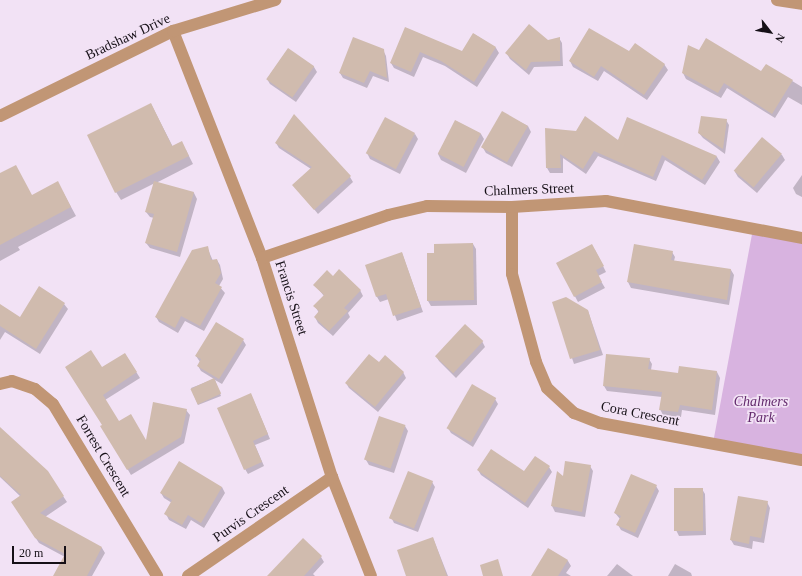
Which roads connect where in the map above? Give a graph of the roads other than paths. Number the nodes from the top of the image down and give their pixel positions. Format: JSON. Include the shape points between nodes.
{"nodes":[{"id":1,"x":275,"y":0,"type":"edge"},
{"id":2,"x":777,"y":0,"type":"edge"},
{"id":3,"x":802,"y":4,"type":"edge"},
{"id":4,"x":173,"y":31,"type":"junction"},
{"id":5,"x":0,"y":116,"type":"edge"},
{"id":6,"x":512,"y":207,"type":"junction"},
{"id":7,"x":802,"y":238,"type":"edge"},
{"id":8,"x":262,"y":258,"type":"junction"},
{"id":9,"x":0,"y":384,"type":"edge"},
{"id":10,"x":802,"y":460,"type":"edge"},
{"id":11,"x":332,"y":477,"type":"junction"},
{"id":12,"x":157,"y":576,"type":"edge"},
{"id":13,"x":188,"y":576,"type":"edge"},
{"id":14,"x":371,"y":576,"type":"edge"}],
"edges":[{"from":1,"to":4,"type":"street","name":"Bradshaw Drive"},
{"from":2,"to":3,"type":"street"},
{"from":4,"to":5,"type":"street","name":"Bradshaw Drive"},
{"from":4,"to":8,"type":"street","name":"Francis Street"},
{"from":6,"to":7,"type":"street","name":"Chalmers Street","via":[[606,201]]},
{"from":6,"to":8,"type":"street","name":"Chalmers Street","via":[[427,206],[388,215]]},
{"from":6,"to":10,"type":"street","name":"Cora Crescent","via":[[512,274],[536,362],[547,388],[574,413],[600,423]]},
{"from":8,"to":11,"type":"street","name":"Francis Street"},
{"from":9,"to":12,"type":"street","name":"Forrest Crescent","via":[[12,381],[34,389],[53,404]]},
{"from":11,"to":13,"type":"street","name":"Purvis Crescent"},
{"from":11,"to":14,"type":"street","name":"Francis Street"}]}
